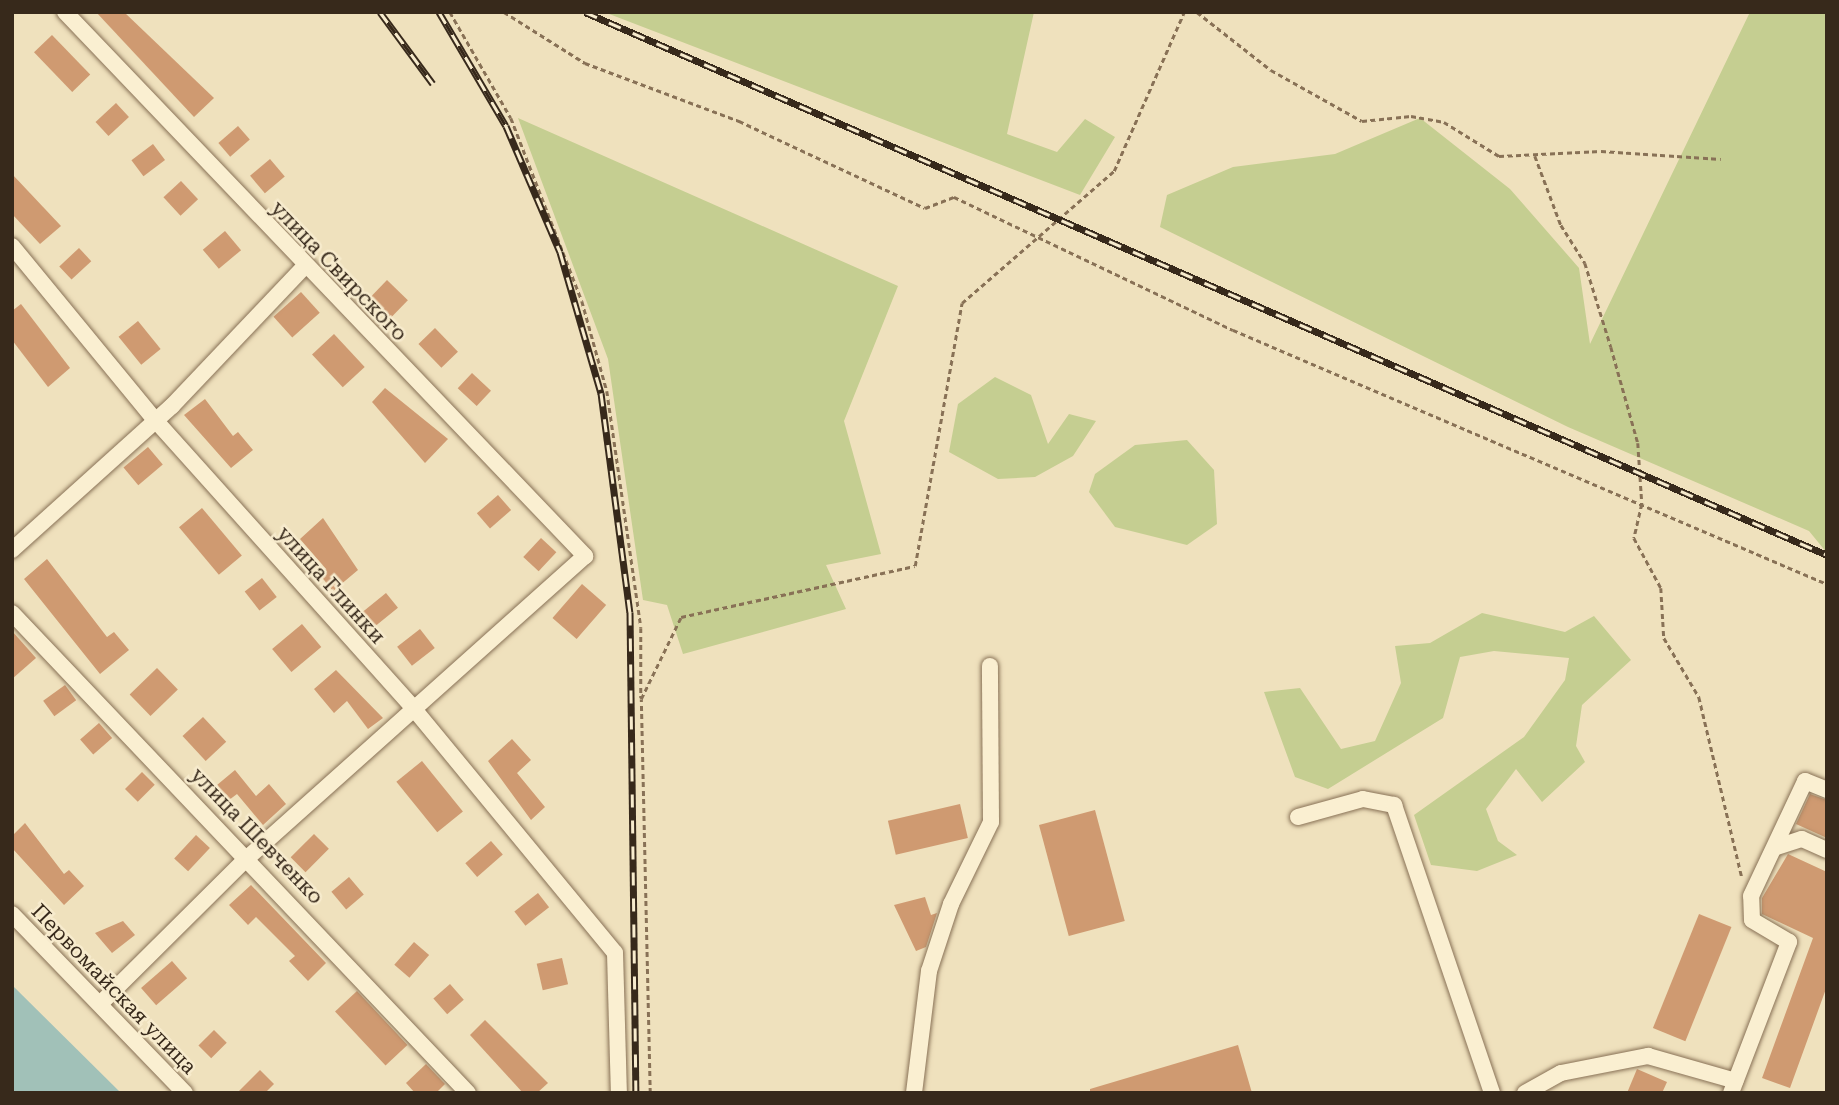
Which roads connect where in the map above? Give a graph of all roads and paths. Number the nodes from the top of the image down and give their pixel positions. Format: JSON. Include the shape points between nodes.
{"nodes":[{"id":1,"x":65,"y":12,"type":"edge"},
{"id":2,"x":450,"y":12,"type":"edge"},
{"id":3,"x":504,"y":12,"type":"edge"},
{"id":4,"x":1184,"y":12,"type":"edge"},
{"id":5,"x":1197,"y":12,"type":"edge"},
{"id":6,"x":1535,"y":156,"type":"junction"},
{"id":7,"x":1721,"y":159,"type":"dead end"},
{"id":8,"x":1038,"y":237,"type":"junction"},
{"id":9,"x":12,"y":246,"type":"edge"},
{"id":10,"x":304,"y":267,"type":"junction"},
{"id":11,"x":156,"y":421,"type":"junction"},
{"id":12,"x":1642,"y":504,"type":"junction"},
{"id":13,"x":12,"y":550,"type":"edge"},
{"id":14,"x":1827,"y":584,"type":"edge"},
{"id":15,"x":12,"y":612,"type":"edge"},
{"id":16,"x":990,"y":666,"type":"dead end"},
{"id":17,"x":641,"y":699,"type":"junction"},
{"id":18,"x":414,"y":709,"type":"junction"},
{"id":19,"x":1827,"y":790,"type":"edge"},
{"id":20,"x":1298,"y":817,"type":"dead end"},
{"id":21,"x":1777,"y":847,"type":"junction"},
{"id":22,"x":1827,"y":850,"type":"edge"},
{"id":23,"x":249,"y":856,"type":"junction"},
{"id":24,"x":1751,"y":896,"type":"junction"},
{"id":25,"x":12,"y":914,"type":"edge"},
{"id":26,"x":100,"y":1004,"type":"junction"},
{"id":27,"x":1733,"y":1087,"type":"edge"},
{"id":28,"x":185,"y":1093,"type":"edge"},
{"id":29,"x":468,"y":1093,"type":"edge"},
{"id":30,"x":620,"y":1093,"type":"edge"},
{"id":31,"x":650,"y":1093,"type":"edge"},
{"id":32,"x":914,"y":1093,"type":"edge"},
{"id":33,"x":1492,"y":1093,"type":"edge"},
{"id":34,"x":1525,"y":1093,"type":"edge"}],
"edges":[{"from":1,"to":10,"type":"street","name":"улица Свирского"},
{"from":2,"to":17,"type":"path","via":[[511,118],[582,301],[607,391],[641,628]]},
{"from":3,"to":8,"type":"path","via":[[585,63],[739,121],[925,208],[954,197]]},
{"from":4,"to":8,"type":"path","via":[[1114,171]]},
{"from":5,"to":6,"type":"path","via":[[1271,70],[1362,121],[1411,116],[1444,122],[1499,156]]},
{"from":6,"to":7,"type":"path","via":[[1601,151]]},
{"from":6,"to":12,"type":"path","via":[[1561,225],[1585,263],[1611,346],[1638,443]]},
{"from":8,"to":12,"type":"path","via":[[1233,330]]},
{"from":8,"to":17,"type":"path","via":[[962,303],[915,566],[681,617]]},
{"from":9,"to":11,"type":"street","name":"улица Глинки"},
{"from":10,"to":11,"type":"street"},
{"from":10,"to":18,"type":"street","name":"улица Свирского","via":[[585,556]]},
{"from":11,"to":13,"type":"street"},
{"from":11,"to":18,"type":"street","name":"улица Глинки"},
{"from":12,"to":14,"type":"path"},
{"from":12,"to":24,"type":"path","via":[[1634,538],[1661,588],[1664,638],[1699,697],[1732,853]]},
{"from":15,"to":23,"type":"street","name":"улица Шевченко"},
{"from":16,"to":32,"type":"street","via":[[991,822],[951,904],[929,971]]},
{"from":17,"to":31,"type":"path"},
{"from":18,"to":23,"type":"street"},
{"from":18,"to":30,"type":"street","name":"улица Глинки","via":[[614,953]]},
{"from":19,"to":21,"type":"street","via":[[1805,781]]},
{"from":20,"to":33,"type":"street","via":[[1363,799],[1394,805]]},
{"from":21,"to":22,"type":"street","via":[[1802,839]]},
{"from":21,"to":24,"type":"street"},
{"from":23,"to":26,"type":"street"},
{"from":23,"to":29,"type":"street","name":"улица Шевченко"},
{"from":24,"to":27,"type":"street","via":[[1752,920],[1789,942]]},
{"from":25,"to":26,"type":"street","name":"Первомайская улица"},
{"from":26,"to":28,"type":"street","name":"Первомайская улица"},
{"from":27,"to":34,"type":"street","via":[[1648,1056],[1561,1073]]}]}
